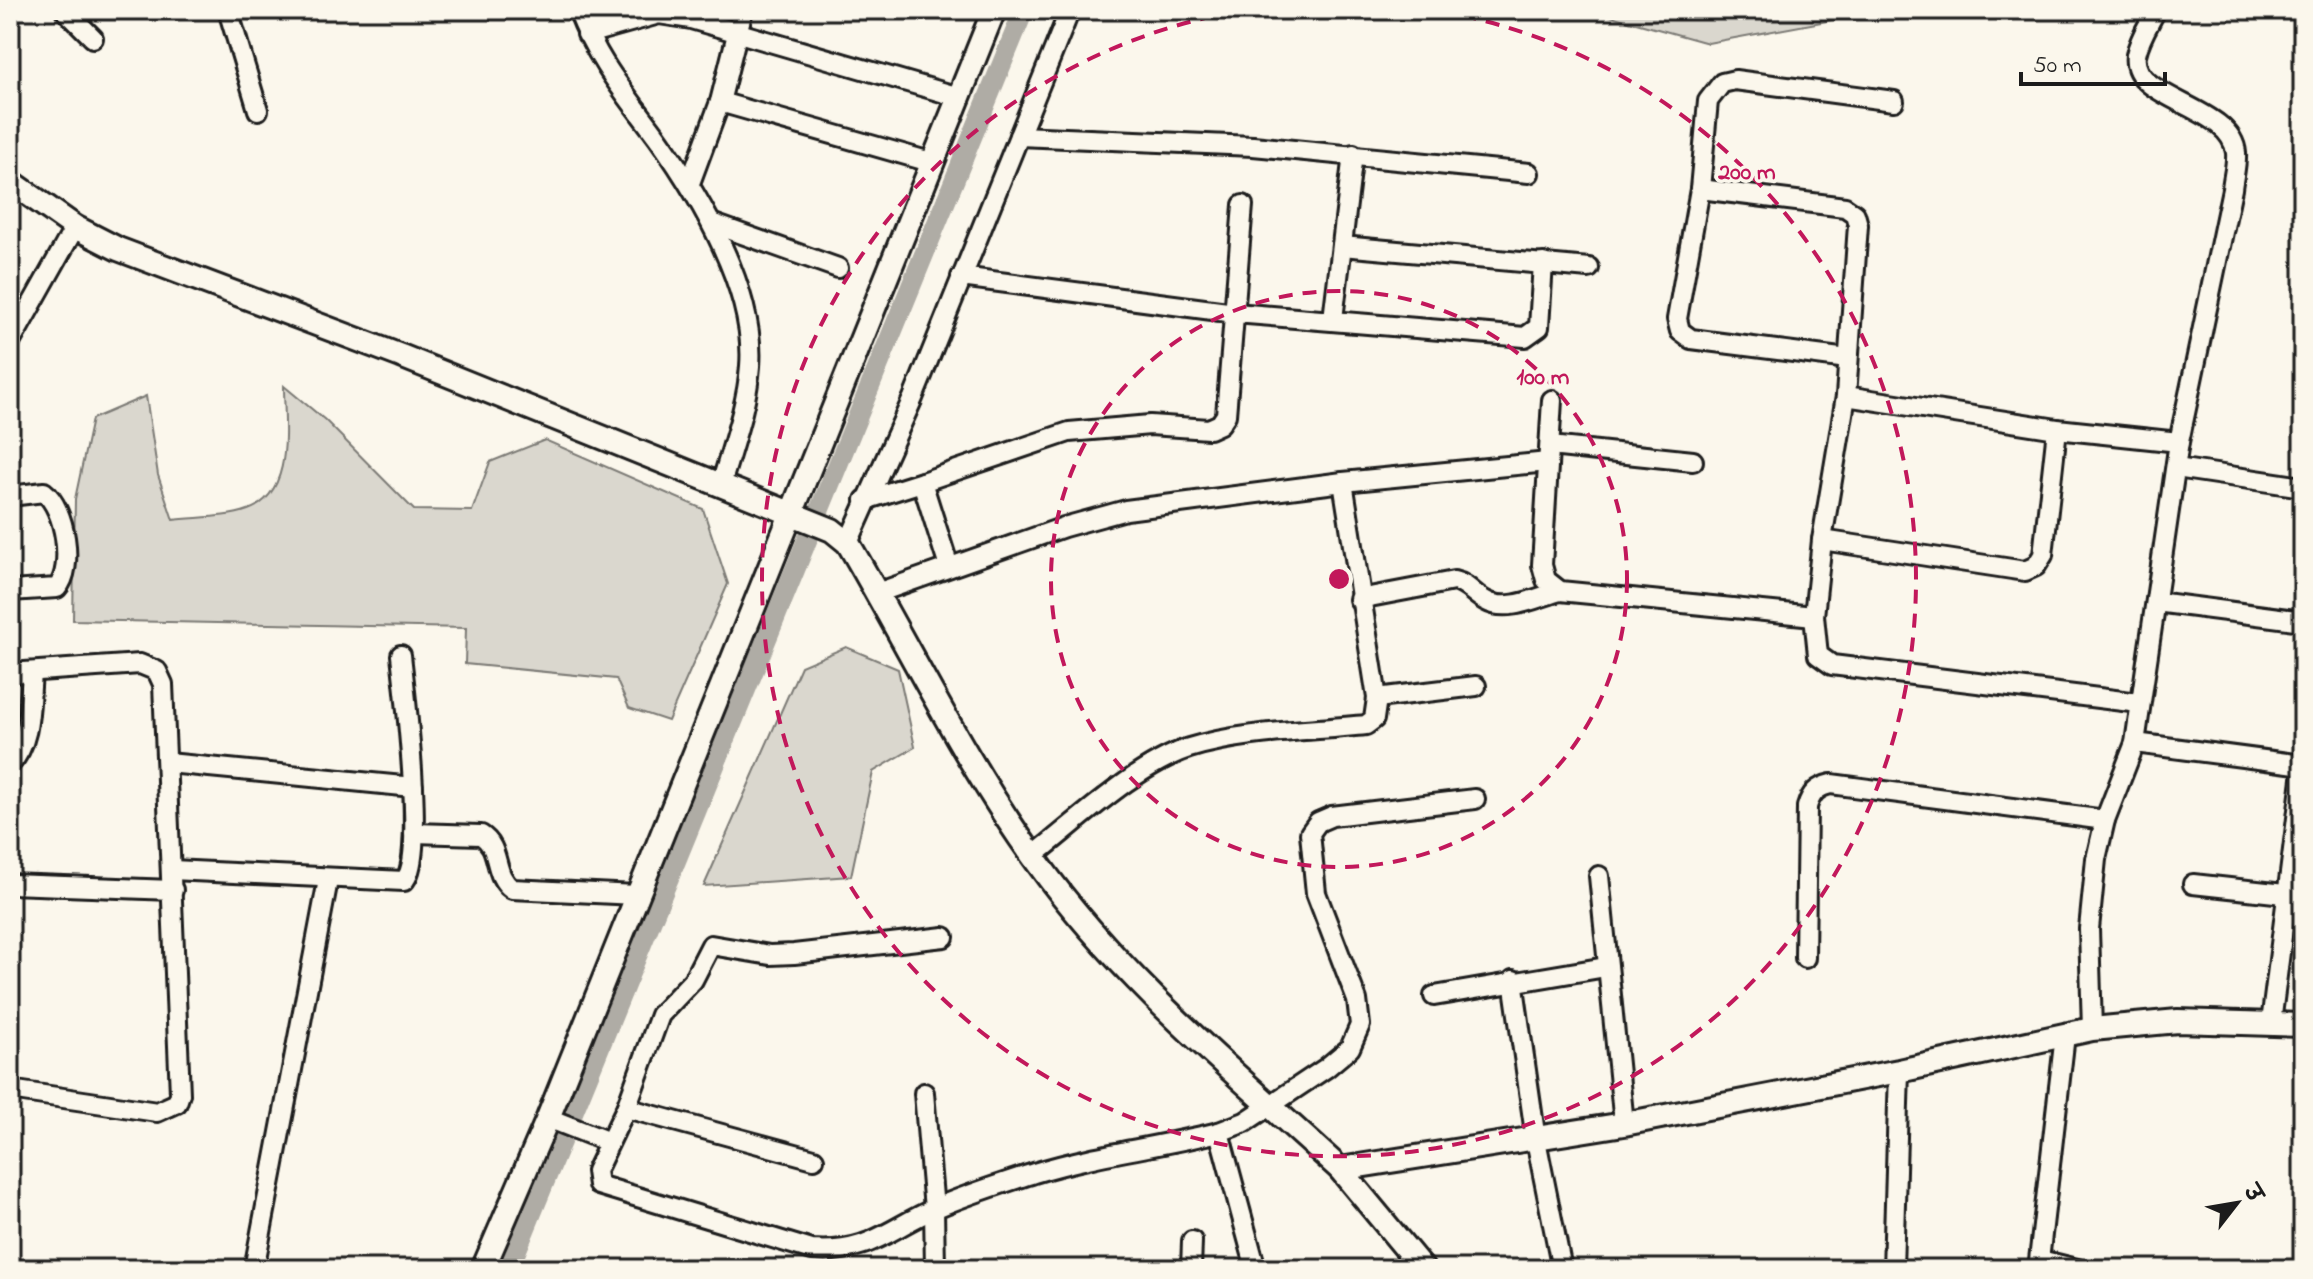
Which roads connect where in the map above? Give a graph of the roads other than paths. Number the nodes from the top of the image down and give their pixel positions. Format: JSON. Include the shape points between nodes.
{"nodes":[{"id":1,"x":65,"y":10,"type":"edge"},
{"id":2,"x":228,"y":10,"type":"edge"},
{"id":3,"x":578,"y":10,"type":"edge"},
{"id":4,"x":743,"y":10,"type":"edge"},
{"id":5,"x":994,"y":10,"type":"edge"},
{"id":6,"x":1070,"y":10,"type":"edge"},
{"id":7,"x":2156,"y":10,"type":"edge"},
{"id":8,"x":740,"y":33,"type":"junction"},
{"id":9,"x":587,"y":34,"type":"junction"},
{"id":10,"x":93,"y":38,"type":"dead end"},
{"id":11,"x":959,"y":97,"type":"junction"},
{"id":12,"x":1894,"y":101,"type":"dead end"},
{"id":13,"x":720,"y":102,"type":"junction"},
{"id":14,"x":258,"y":110,"type":"dead end"},
{"id":15,"x":1019,"y":136,"type":"junction"},
{"id":16,"x":1353,"y":154,"type":"junction"},
{"id":17,"x":934,"y":163,"type":"junction"},
{"id":18,"x":1529,"y":173,"type":"dead end"},
{"id":19,"x":10,"y":181,"type":"edge"},
{"id":20,"x":690,"y":183,"type":"junction"},
{"id":21,"x":1700,"y":189,"type":"junction"},
{"id":22,"x":1243,"y":205,"type":"dead end"},
{"id":23,"x":714,"y":224,"type":"junction"},
{"id":24,"x":75,"y":227,"type":"junction"},
{"id":25,"x":1342,"y":246,"type":"junction"},
{"id":26,"x":1543,"y":263,"type":"junction"},
{"id":27,"x":838,"y":268,"type":"dead end"},
{"id":28,"x":1589,"y":268,"type":"dead end"},
{"id":29,"x":961,"y":277,"type":"junction"},
{"id":30,"x":1235,"y":313,"type":"junction"},
{"id":31,"x":1333,"y":319,"type":"junction"},
{"id":32,"x":10,"y":343,"type":"edge"},
{"id":33,"x":1848,"y":359,"type":"junction"},
{"id":34,"x":1846,"y":396,"type":"junction"},
{"id":35,"x":1552,"y":400,"type":"dead end"},
{"id":36,"x":2057,"y":429,"type":"junction"},
{"id":37,"x":2179,"y":442,"type":"junction"},
{"id":38,"x":1549,"y":454,"type":"junction"},
{"id":39,"x":1693,"y":461,"type":"dead end"},
{"id":40,"x":2176,"y":468,"type":"junction"},
{"id":41,"x":922,"y":482,"type":"junction"},
{"id":42,"x":1343,"y":482,"type":"junction"},
{"id":43,"x":721,"y":485,"type":"junction"},
{"id":44,"x":2303,"y":487,"type":"edge"},
{"id":45,"x":10,"y":496,"type":"edge"},
{"id":46,"x":865,"y":500,"type":"junction"},
{"id":47,"x":798,"y":515,"type":"junction"},
{"id":48,"x":840,"y":537,"type":"junction"},
{"id":49,"x":1822,"y":540,"type":"junction"},
{"id":50,"x":949,"y":567,"type":"junction"},
{"id":51,"x":10,"y":591,"type":"edge"},
{"id":52,"x":1560,"y":591,"type":"junction"},
{"id":53,"x":877,"y":593,"type":"junction"},
{"id":54,"x":1359,"y":599,"type":"junction"},
{"id":55,"x":2156,"y":602,"type":"junction"},
{"id":56,"x":1814,"y":616,"type":"junction"},
{"id":57,"x":2303,"y":621,"type":"edge"},
{"id":58,"x":401,"y":655,"type":"dead end"},
{"id":59,"x":10,"y":673,"type":"edge"},
{"id":60,"x":32,"y":674,"type":"junction"},
{"id":61,"x":1476,"y":686,"type":"dead end"},
{"id":62,"x":1377,"y":698,"type":"junction"},
{"id":63,"x":2139,"y":703,"type":"junction"},
{"id":64,"x":2135,"y":743,"type":"junction"},
{"id":65,"x":168,"y":763,"type":"junction"},
{"id":66,"x":10,"y":764,"type":"edge"},
{"id":67,"x":2303,"y":765,"type":"edge"},
{"id":68,"x":2303,"y":771,"type":"edge"},
{"id":69,"x":413,"y":787,"type":"junction"},
{"id":70,"x":1475,"y":799,"type":"dead end"},
{"id":71,"x":2105,"y":820,"type":"junction"},
{"id":72,"x":414,"y":833,"type":"junction"},
{"id":73,"x":1033,"y":856,"type":"junction"},
{"id":74,"x":172,"y":870,"type":"junction"},
{"id":75,"x":1599,"y":876,"type":"dead end"},
{"id":76,"x":328,"y":880,"type":"junction"},
{"id":77,"x":10,"y":884,"type":"edge"},
{"id":78,"x":2193,"y":884,"type":"dead end"},
{"id":79,"x":173,"y":890,"type":"junction"},
{"id":80,"x":636,"y":895,"type":"junction"},
{"id":81,"x":2295,"y":895,"type":"edge"},
{"id":82,"x":944,"y":937,"type":"dead end"},
{"id":83,"x":1805,"y":958,"type":"dead end"},
{"id":84,"x":1606,"y":967,"type":"junction"},
{"id":85,"x":1513,"y":980,"type":"junction"},
{"id":86,"x":1434,"y":996,"type":"dead end"},
{"id":87,"x":2271,"y":1023,"type":"junction"},
{"id":88,"x":2303,"y":1025,"type":"edge"},
{"id":89,"x":2092,"y":1029,"type":"junction"},
{"id":90,"x":2065,"y":1035,"type":"junction"},
{"id":91,"x":1899,"y":1071,"type":"junction"},
{"id":92,"x":10,"y":1090,"type":"edge"},
{"id":93,"x":924,"y":1093,"type":"dead end"},
{"id":94,"x":1271,"y":1105,"type":"junction"},
{"id":95,"x":626,"y":1108,"type":"junction"},
{"id":96,"x":555,"y":1121,"type":"junction"},
{"id":97,"x":1624,"y":1124,"type":"junction"},
{"id":98,"x":1219,"y":1132,"type":"junction"},
{"id":99,"x":1536,"y":1140,"type":"junction"},
{"id":100,"x":609,"y":1142,"type":"junction"},
{"id":101,"x":814,"y":1159,"type":"dead end"},
{"id":102,"x":1340,"y":1169,"type":"junction"},
{"id":103,"x":934,"y":1209,"type":"junction"},
{"id":104,"x":1192,"y":1241,"type":"dead end"},
{"id":105,"x":1413,"y":1264,"type":"edge"},
{"id":106,"x":2039,"y":1264,"type":"edge"},
{"id":107,"x":254,"y":1269,"type":"edge"},
{"id":108,"x":483,"y":1269,"type":"edge"},
{"id":109,"x":935,"y":1269,"type":"edge"},
{"id":110,"x":1191,"y":1269,"type":"edge"},
{"id":111,"x":1256,"y":1269,"type":"edge"},
{"id":112,"x":1562,"y":1269,"type":"edge"},
{"id":113,"x":1893,"y":1269,"type":"edge"},
{"id":114,"x":2077,"y":1269,"type":"edge"}],
"edges":[{"from":1,"to":10,"type":"street"},
{"from":2,"to":14,"type":"street"},
{"from":3,"to":9,"type":"street"},
{"from":4,"to":8,"type":"street"},
{"from":5,"to":11,"type":"street"},
{"from":6,"to":15,"type":"street"},
{"from":7,"to":37,"type":"street","via":[[2136,58],[2139,73],[2229,132],[2236,152]]},
{"from":8,"to":9,"type":"street","via":[[659,14]]},
{"from":8,"to":11,"type":"street"},
{"from":8,"to":13,"type":"street"},
{"from":9,"to":20,"type":"street","via":[[614,83]]},
{"from":11,"to":17,"type":"street"},
{"from":12,"to":21,"type":"street","via":[[1735,80],[1722,83],[1708,101]]},
{"from":13,"to":17,"type":"street"},
{"from":13,"to":20,"type":"street"},
{"from":15,"to":16,"type":"street"},
{"from":15,"to":29,"type":"street"},
{"from":16,"to":18,"type":"street"},
{"from":16,"to":25,"type":"street"},
{"from":17,"to":47,"type":"street"},
{"from":19,"to":24,"type":"street"},
{"from":20,"to":23,"type":"street"},
{"from":21,"to":33,"type":"street","via":[[1845,207],[1855,214]]},
{"from":21,"to":33,"type":"street","via":[[1677,319],[1680,331],[1691,339]]},
{"from":22,"to":30,"type":"street"},
{"from":23,"to":27,"type":"street"},
{"from":23,"to":43,"type":"street","via":[[749,330],[750,365]]},
{"from":24,"to":32,"type":"street"},
{"from":24,"to":43,"type":"street","via":[[118,249]]},
{"from":25,"to":26,"type":"street"},
{"from":25,"to":31,"type":"street"},
{"from":26,"to":28,"type":"street"},
{"from":26,"to":31,"type":"street","via":[[1539,327],[1525,337]]},
{"from":29,"to":30,"type":"street"},
{"from":29,"to":46,"type":"street"},
{"from":30,"to":31,"type":"street"},
{"from":30,"to":41,"type":"street","via":[[1226,415],[1220,424],[1209,429],[1150,425],[1069,432]]},
{"from":33,"to":34,"type":"street"},
{"from":34,"to":36,"type":"street"},
{"from":34,"to":49,"type":"street"},
{"from":35,"to":38,"type":"street"},
{"from":36,"to":37,"type":"street"},
{"from":36,"to":49,"type":"street","via":[[2043,555],[2036,566],[2025,571]]},
{"from":37,"to":40,"type":"street"},
{"from":38,"to":39,"type":"street"},
{"from":38,"to":42,"type":"street"},
{"from":38,"to":52,"type":"street","via":[[1542,565],[1546,580]]},
{"from":40,"to":44,"type":"street"},
{"from":40,"to":55,"type":"street"},
{"from":41,"to":46,"type":"street"},
{"from":41,"to":50,"type":"street"},
{"from":42,"to":50,"type":"street","via":[[1126,510]]},
{"from":42,"to":54,"type":"street"},
{"from":43,"to":47,"type":"street"},
{"from":45,"to":51,"type":"street","via":[[44,492],[52,499],[59,508],[68,569],[57,588]]},
{"from":46,"to":48,"type":"street"},
{"from":47,"to":48,"type":"street"},
{"from":47,"to":80,"type":"street"},
{"from":48,"to":53,"type":"street"},
{"from":49,"to":56,"type":"street"},
{"from":50,"to":53,"type":"street"},
{"from":52,"to":54,"type":"street","via":[[1507,606],[1492,605],[1465,583],[1454,581]]},
{"from":52,"to":56,"type":"street"},
{"from":53,"to":73,"type":"street","via":[[980,779]]},
{"from":54,"to":62,"type":"street"},
{"from":55,"to":57,"type":"street"},
{"from":55,"to":63,"type":"street"},
{"from":56,"to":63,"type":"street","via":[[1818,655],[1832,665]]},
{"from":58,"to":69,"type":"street"},
{"from":59,"to":60,"type":"street"},
{"from":60,"to":65,"type":"street","via":[[150,666],[163,684]]},
{"from":60,"to":66,"type":"street","via":[[25,740]]},
{"from":61,"to":62,"type":"street"},
{"from":62,"to":73,"type":"street","via":[[1374,719],[1366,725],[1219,741],[1161,761]]},
{"from":63,"to":64,"type":"street"},
{"from":64,"to":67,"type":"street"},
{"from":64,"to":71,"type":"street"},
{"from":65,"to":69,"type":"street"},
{"from":65,"to":74,"type":"street"},
{"from":68,"to":81,"type":"street"},
{"from":69,"to":72,"type":"street"},
{"from":70,"to":94,"type":"street","via":[[1332,816],[1310,833],[1316,893],[1357,1000],[1360,1025],[1350,1048]]},
{"from":71,"to":83,"type":"street","via":[[1820,786],[1807,807]]},
{"from":71,"to":89,"type":"street","via":[[2089,929]]},
{"from":72,"to":76,"type":"street","via":[[404,881]]},
{"from":72,"to":80,"type":"street","via":[[481,835],[489,840],[501,878],[512,889]]},
{"from":73,"to":94,"type":"street","via":[[1109,952]]},
{"from":74,"to":76,"type":"street"},
{"from":74,"to":79,"type":"street"},
{"from":75,"to":84,"type":"street"},
{"from":76,"to":107,"type":"street"},
{"from":77,"to":79,"type":"street"},
{"from":78,"to":81,"type":"street"},
{"from":79,"to":92,"type":"street","via":[[177,1103],[157,1112]]},
{"from":80,"to":96,"type":"street"},
{"from":81,"to":87,"type":"street"},
{"from":82,"to":95,"type":"street","via":[[782,955],[711,945],[693,980],[660,1015]]},
{"from":84,"to":85,"type":"street"},
{"from":84,"to":97,"type":"street"},
{"from":85,"to":86,"type":"street"},
{"from":85,"to":99,"type":"street"},
{"from":87,"to":88,"type":"street"},
{"from":87,"to":89,"type":"street","via":[[2178,1021]]},
{"from":89,"to":90,"type":"street"},
{"from":90,"to":91,"type":"street"},
{"from":90,"to":106,"type":"street"},
{"from":91,"to":97,"type":"street"},
{"from":91,"to":113,"type":"street"},
{"from":93,"to":103,"type":"street"},
{"from":94,"to":98,"type":"street"},
{"from":94,"to":102,"type":"street"},
{"from":95,"to":100,"type":"street"},
{"from":95,"to":101,"type":"street"},
{"from":96,"to":100,"type":"street"},
{"from":96,"to":108,"type":"street"},
{"from":97,"to":99,"type":"street"},
{"from":98,"to":103,"type":"street","via":[[1112,1152]]},
{"from":98,"to":111,"type":"street"},
{"from":99,"to":102,"type":"street"},
{"from":99,"to":112,"type":"street"},
{"from":100,"to":103,"type":"street","via":[[595,1178],[604,1189],[812,1250],[841,1252],[871,1242]]},
{"from":102,"to":105,"type":"street"},
{"from":103,"to":109,"type":"street"},
{"from":104,"to":110,"type":"street"},
{"from":106,"to":114,"type":"street"}]}
